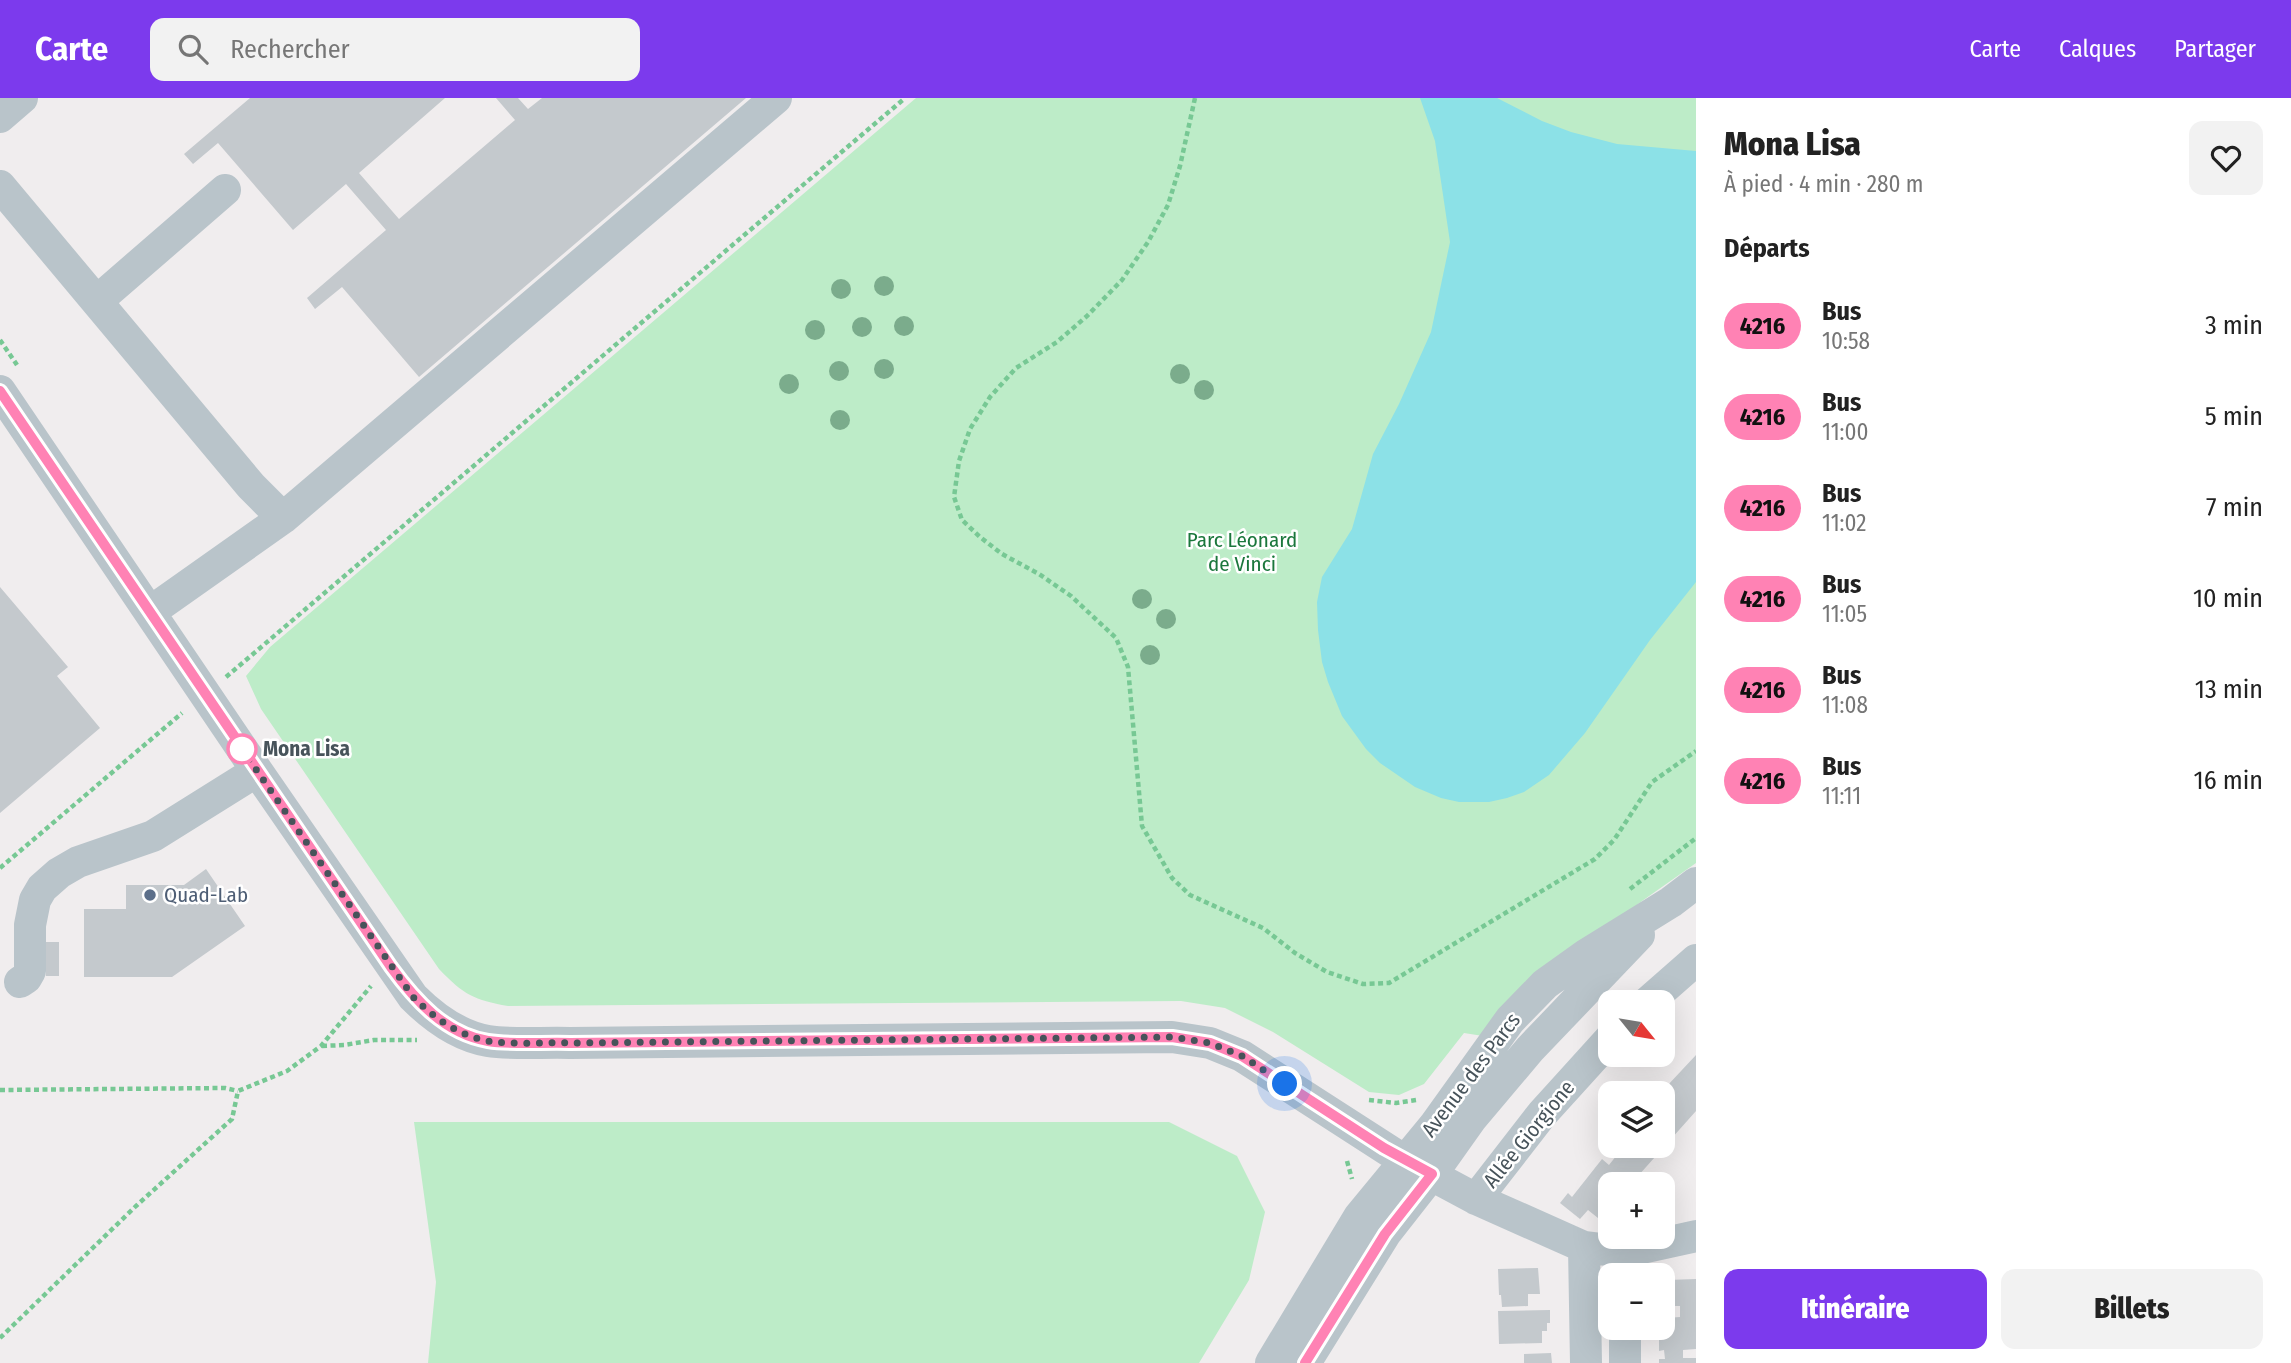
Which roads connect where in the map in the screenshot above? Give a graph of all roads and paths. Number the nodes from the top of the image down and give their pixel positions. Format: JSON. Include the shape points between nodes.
{"nodes":[{"id":1,"x":22,"y":98,"type":"edge"},
{"id":2,"x":776,"y":98,"type":"edge"},
{"id":3,"x":905,"y":98,"type":"edge"},
{"id":4,"x":1195,"y":98,"type":"edge"},
{"id":5,"x":0,"y":117,"type":"edge"},
{"id":6,"x":0,"y":186,"type":"edge"},
{"id":7,"x":225,"y":190,"type":"dead end"},
{"id":8,"x":97,"y":301,"type":"junction"},
{"id":9,"x":0,"y":340,"type":"edge"},
{"id":10,"x":11,"y":382,"type":"edge"},
{"id":11,"x":283,"y":518,"type":"junction"},
{"id":12,"x":150,"y":612,"type":"junction"},
{"id":13,"x":221,"y":664,"type":"dead end"},
{"id":14,"x":205,"y":694,"type":"junction"},
{"id":15,"x":191,"y":722,"type":"dead end"},
{"id":16,"x":1696,"y":751,"type":"edge"},
{"id":17,"x":257,"y":771,"type":"junction"},
{"id":18,"x":0,"y":869,"type":"edge"},
{"id":19,"x":1684,"y":892,"type":"edge"},
{"id":20,"x":1696,"y":960,"type":"edge"},
{"id":21,"x":376,"y":981,"type":"junction"},
{"id":22,"x":20,"y":982,"type":"dead end"},
{"id":23,"x":1662,"y":990,"type":"edge"},
{"id":24,"x":408,"y":1033,"type":"dead end"},
{"id":25,"x":419,"y":1040,"type":"junction"},
{"id":26,"x":427,"y":1045,"type":"dead end"},
{"id":27,"x":321,"y":1046,"type":"junction"},
{"id":28,"x":1598,"y":1051,"type":"edge"},
{"id":29,"x":0,"y":1090,"type":"edge"},
{"id":30,"x":238,"y":1091,"type":"junction"},
{"id":31,"x":1362,"y":1097,"type":"dead end"},
{"id":32,"x":1417,"y":1100,"type":"dead end"},
{"id":33,"x":1342,"y":1154,"type":"dead end"},
{"id":34,"x":1418,"y":1167,"type":"junction"},
{"id":35,"x":1353,"y":1187,"type":"dead end"},
{"id":36,"x":1476,"y":1199,"type":"junction"},
{"id":37,"x":1696,"y":1236,"type":"edge"},
{"id":38,"x":1584,"y":1247,"type":"junction"},
{"id":39,"x":1622,"y":1263,"type":"edge"},
{"id":40,"x":1627,"y":1263,"type":"edge"},
{"id":41,"x":0,"y":1338,"type":"edge"},
{"id":42,"x":1625,"y":1340,"type":"edge"},
{"id":43,"x":1271,"y":1363,"type":"edge"},
{"id":44,"x":1305,"y":1363,"type":"edge"},
{"id":45,"x":1586,"y":1363,"type":"edge"},
{"id":46,"x":1625,"y":1363,"type":"edge"}],
"edges":[{"from":1,"to":5,"type":"street"},
{"from":2,"to":11,"type":"street"},
{"from":3,"to":14,"type":"path"},
{"from":4,"to":16,"type":"path","via":[[1168,205],[1148,242],[1122,280],[1087,316],[1016,369],[989,397],[970,429],[954,497],[962,520],[980,537],[1071,596],[1116,638],[1128,667],[1142,826],[1172,878],[1190,895],[1263,928],[1327,972],[1363,984],[1389,983],[1595,859],[1614,840],[1652,782]]},
{"from":6,"to":8,"type":"street"},
{"from":7,"to":8,"type":"street"},
{"from":8,"to":11,"type":"street"},
{"from":9,"to":10,"type":"path"},
{"from":10,"to":12,"type":"street"},
{"from":11,"to":12,"type":"street"},
{"from":12,"to":14,"type":"street"},
{"from":13,"to":14,"type":"path"},
{"from":14,"to":15,"type":"path"},
{"from":14,"to":17,"type":"street"},
{"from":14,"to":18,"type":"path"},
{"from":17,"to":21,"type":"street"},
{"from":17,"to":22,"type":"street","via":[[153,836],[78,862],[42,888],[34,900],[30,925],[30,971]]},
{"from":19,"to":34,"type":"street","name":"Avenue des Parcs","via":[[1545,984],[1510,1020],[1434,1126]]},
{"from":20,"to":23,"type":"street"},
{"from":21,"to":27,"type":"path"},
{"from":21,"to":34,"type":"street","via":[[413,997],[429,1013],[467,1035],[488,1041],[1172,1037],[1210,1043],[1242,1056]]},
{"from":24,"to":25,"type":"path"},
{"from":25,"to":26,"type":"path"},
{"from":25,"to":27,"type":"path"},
{"from":27,"to":30,"type":"path","via":[[287,1071]]},
{"from":28,"to":36,"type":"street","name":"Allée Giorgione"},
{"from":29,"to":30,"type":"path","via":[[146,1087]]},
{"from":30,"to":41,"type":"path","via":[[232,1119]]},
{"from":31,"to":32,"type":"path","via":[[1377,1102]]},
{"from":33,"to":35,"type":"path","via":[[1350,1166]]},
{"from":34,"to":36,"type":"street"},
{"from":34,"to":43,"type":"street","name":"Avenue des Parcs","via":[[1359,1217]]},
{"from":34,"to":44,"type":"street","name":"Avenue des Parcs","via":[[1385,1234]]},
{"from":36,"to":38,"type":"street"},
{"from":37,"to":40,"type":"street"},
{"from":38,"to":39,"type":"street"},
{"from":38,"to":45,"type":"street"},
{"from":42,"to":46,"type":"street"}]}
